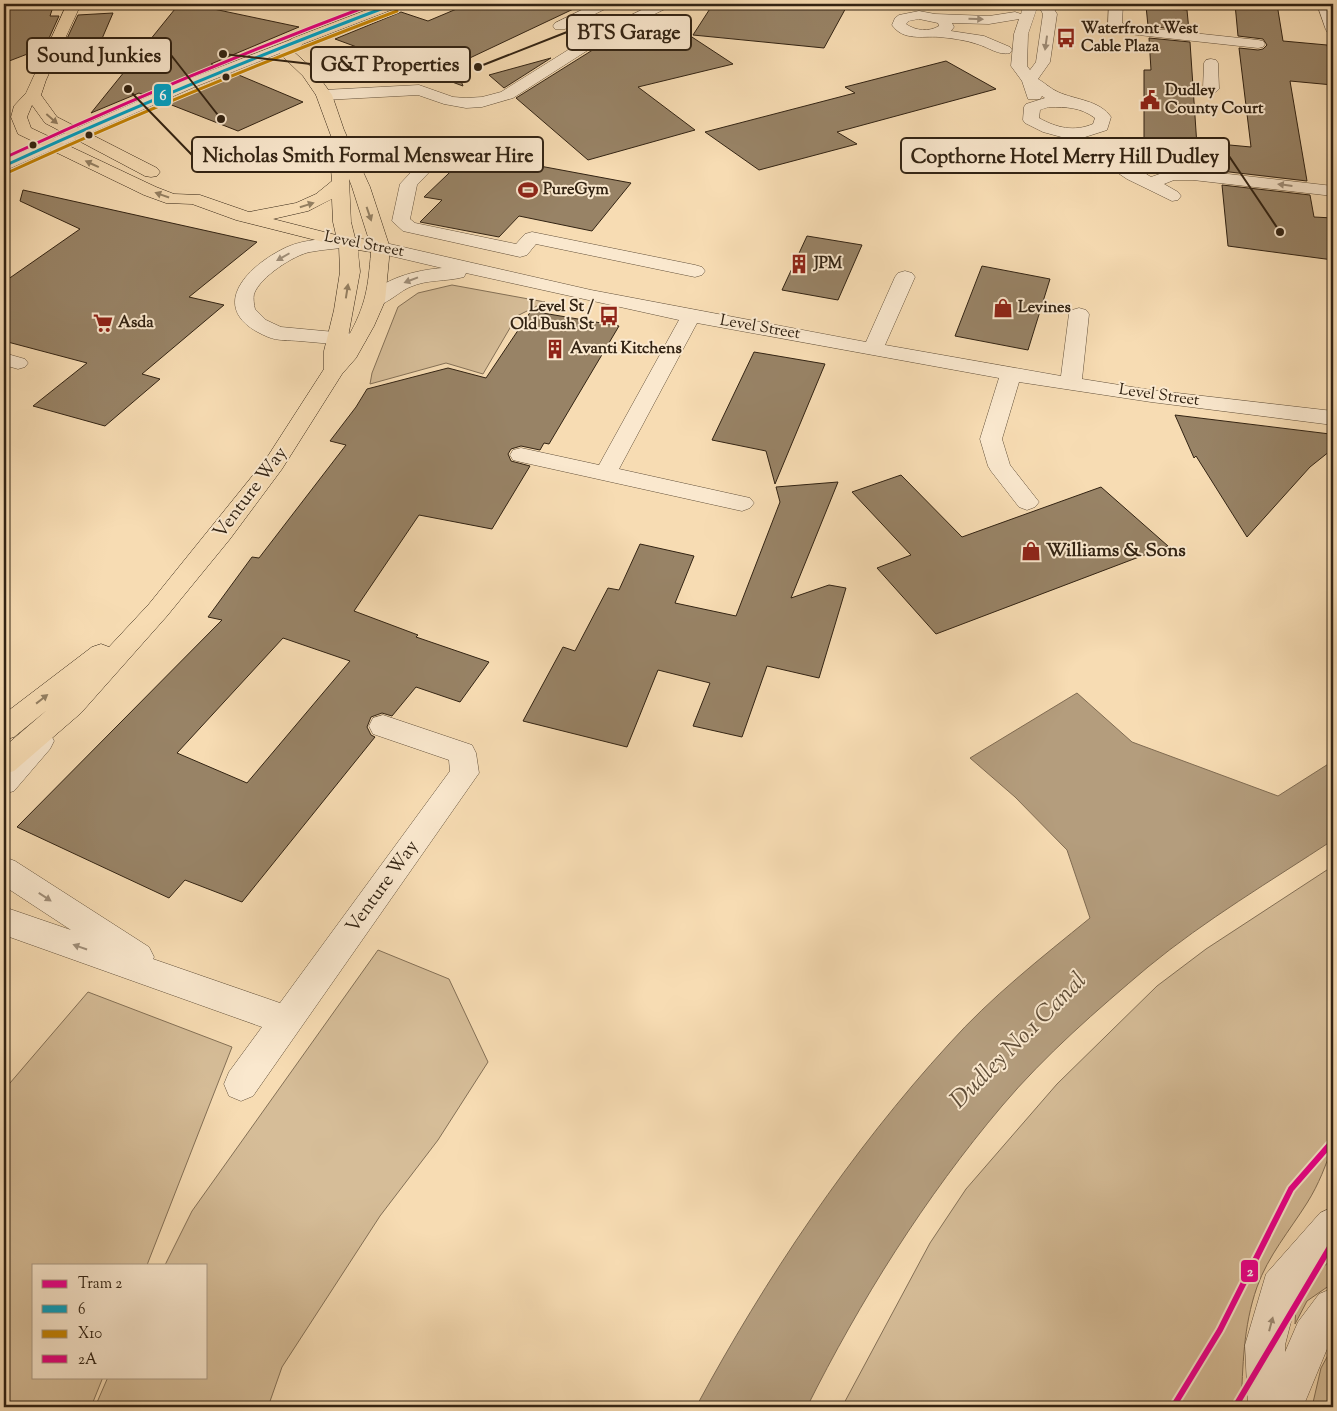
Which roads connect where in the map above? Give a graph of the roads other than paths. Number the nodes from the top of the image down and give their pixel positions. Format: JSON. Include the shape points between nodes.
{"nodes":[{"id":1,"x":74,"y":4,"type":"edge"},
{"id":2,"x":394,"y":4,"type":"edge"},
{"id":3,"x":604,"y":4,"type":"edge"},
{"id":4,"x":664,"y":4,"type":"edge"},
{"id":5,"x":1044,"y":4,"type":"edge"},
{"id":6,"x":1116,"y":4,"type":"edge"},
{"id":7,"x":1324,"y":4,"type":"edge"},
{"id":8,"x":1030,"y":5,"type":"edge"},
{"id":9,"x":894,"y":8,"type":"dead end"},
{"id":10,"x":911,"y":16,"type":"junction"},
{"id":11,"x":1015,"y":16,"type":"junction"},
{"id":12,"x":937,"y":18,"type":"junction"},
{"id":13,"x":352,"y":20,"type":"junction"},
{"id":14,"x":560,"y":26,"type":"dead end"},
{"id":15,"x":1333,"y":30,"type":"edge"},
{"id":16,"x":937,"y":33,"type":"junction"},
{"id":17,"x":323,"y":36,"type":"junction"},
{"id":18,"x":1258,"y":44,"type":"dead end"},
{"id":19,"x":292,"y":46,"type":"junction"},
{"id":20,"x":1005,"y":50,"type":"junction"},
{"id":21,"x":1211,"y":64,"type":"dead end"},
{"id":22,"x":1019,"y":66,"type":"junction"},
{"id":23,"x":1030,"y":80,"type":"junction"},
{"id":24,"x":1211,"y":89,"type":"dead end"},
{"id":25,"x":33,"y":95,"type":"junction"},
{"id":26,"x":324,"y":95,"type":"junction"},
{"id":27,"x":1106,"y":98,"type":"dead end"},
{"id":28,"x":1071,"y":102,"type":"junction"},
{"id":29,"x":1032,"y":107,"type":"junction"},
{"id":30,"x":1091,"y":108,"type":"junction"},
{"id":31,"x":1100,"y":127,"type":"junction"},
{"id":32,"x":1060,"y":133,"type":"junction"},
{"id":33,"x":78,"y":134,"type":"junction"},
{"id":34,"x":51,"y":145,"type":"junction"},
{"id":35,"x":1094,"y":149,"type":"junction"},
{"id":36,"x":347,"y":153,"type":"junction"},
{"id":37,"x":4,"y":166,"type":"edge"},
{"id":38,"x":427,"y":166,"type":"junction"},
{"id":39,"x":349,"y":182,"type":"junction"},
{"id":40,"x":1150,"y":184,"type":"junction"},
{"id":41,"x":1333,"y":191,"type":"edge"},
{"id":42,"x":1172,"y":196,"type":"dead end"},
{"id":43,"x":194,"y":199,"type":"junction"},
{"id":44,"x":242,"y":216,"type":"junction"},
{"id":45,"x":347,"y":242,"type":"junction"},
{"id":46,"x":381,"y":248,"type":"junction"},
{"id":47,"x":695,"y":271,"type":"dead end"},
{"id":48,"x":494,"y":274,"type":"junction"},
{"id":49,"x":905,"y":277,"type":"dead end"},
{"id":50,"x":375,"y":301,"type":"junction"},
{"id":51,"x":1079,"y":314,"type":"dead end"},
{"id":52,"x":691,"y":316,"type":"junction"},
{"id":53,"x":346,"y":339,"type":"junction"},
{"id":54,"x":873,"y":348,"type":"junction"},
{"id":55,"x":1012,"y":374,"type":"junction"},
{"id":56,"x":1071,"y":383,"type":"junction"},
{"id":57,"x":1333,"y":418,"type":"edge"},
{"id":58,"x":521,"y":455,"type":"dead end"},
{"id":59,"x":606,"y":472,"type":"junction"},
{"id":60,"x":1027,"y":502,"type":"dead end"},
{"id":61,"x":742,"y":503,"type":"dead end"},
{"id":62,"x":158,"y":610,"type":"junction"},
{"id":63,"x":71,"y":706,"type":"junction"},
{"id":64,"x":383,"y":726,"type":"dead end"},
{"id":65,"x":4,"y":729,"type":"edge"},
{"id":66,"x":4,"y":763,"type":"edge"},
{"id":67,"x":4,"y":783,"type":"edge"},
{"id":68,"x":4,"y":870,"type":"edge"},
{"id":69,"x":4,"y":921,"type":"edge"},
{"id":70,"x":175,"y":981,"type":"junction"},
{"id":71,"x":287,"y":1021,"type":"junction"},
{"id":72,"x":241,"y":1084,"type":"dead end"},
{"id":73,"x":1333,"y":1226,"type":"edge"},
{"id":74,"x":1333,"y":1308,"type":"edge"},
{"id":75,"x":1268,"y":1407,"type":"edge"},
{"id":76,"x":1283,"y":1407,"type":"edge"}],
"edges":[{"from":1,"to":25,"type":"main road"},
{"from":2,"to":13,"type":"main road"},
{"from":3,"to":14,"type":"street"},
{"from":4,"to":26,"type":"street","via":[[605,32],[507,95],[489,101],[457,103],[418,90]]},
{"from":5,"to":23,"type":"street","one_way":true,"via":[[1050,14],[1043,62]]},
{"from":6,"to":18,"type":"street","via":[[1115,25],[1125,30]]},
{"from":7,"to":15,"type":"street"},
{"from":8,"to":11,"type":"street"},
{"from":8,"to":22,"type":"street","via":[[1021,34]]},
{"from":9,"to":10,"type":"street"},
{"from":10,"to":12,"type":"street"},
{"from":10,"to":16,"type":"street","via":[[900,21],[902,28],[915,33]]},
{"from":12,"to":11,"type":"street","one_way":true,"via":[[989,20]]},
{"from":11,"to":20,"type":"street"},
{"from":12,"to":16,"type":"street","via":[[943,20],[947,28]]},
{"from":13,"to":17,"type":"main road"},
{"from":13,"to":19,"type":"main road"},
{"from":16,"to":20,"type":"street","via":[[979,39]]},
{"from":17,"to":19,"type":"street"},
{"from":17,"to":26,"type":"main road","via":[[316,47]]},
{"from":19,"to":26,"type":"main road","via":[[286,53],[310,72]]},
{"from":19,"to":33,"type":"street"},
{"from":20,"to":22,"type":"street"},
{"from":21,"to":24,"type":"street"},
{"from":22,"to":23,"type":"street"},
{"from":23,"to":28,"type":"street","via":[[1051,95]]},
{"from":23,"to":29,"type":"street","via":[[1035,93]]},
{"from":25,"to":33,"type":"main road","name":"Level Street","one_way":true,"via":[[51,120]]},
{"from":25,"to":34,"type":"main road","name":"Level Street","via":[[22,106],[19,117],[24,131]]},
{"from":26,"to":36,"type":"main road"},
{"from":27,"to":30,"type":"street"},
{"from":28,"to":29,"type":"street","via":[[1048,102]]},
{"from":28,"to":30,"type":"street"},
{"from":29,"to":32,"type":"street","via":[[1031,120]]},
{"from":30,"to":31,"type":"street","via":[[1103,117]]},
{"from":31,"to":32,"type":"street","via":[[1089,132]]},
{"from":31,"to":35,"type":"street"},
{"from":32,"to":35,"type":"street"},
{"from":33,"to":34,"type":"street"},
{"from":33,"to":43,"type":"main road","name":"Level Street","via":[[175,184]]},
{"from":34,"to":37,"type":"street"},
{"from":43,"to":34,"type":"main road","name":"Level Street","one_way":true,"via":[[172,199],[150,191]]},
{"from":35,"to":40,"type":"street"},
{"from":36,"to":38,"type":"street"},
{"from":36,"to":39,"type":"main road","name":"Venture Way","via":[[340,169]]},
{"from":38,"to":39,"type":"street","via":[[384,165]]},
{"from":38,"to":47,"type":"street","via":[[408,184],[401,220],[409,227],[520,251],[532,238]]},
{"from":44,"to":39,"type":"main road","one_way":true,"via":[[282,213],[317,202]]},
{"from":39,"to":45,"type":"main road","name":"Venture Way","via":[[342,222]]},
{"from":39,"to":46,"type":"main road","name":"Venture Way","one_way":true},
{"from":41,"to":40,"type":"street","one_way":true,"via":[[1193,175],[1171,175]]},
{"from":40,"to":42,"type":"street"},
{"from":43,"to":44,"type":"main road","name":"Level Street"},
{"from":44,"to":45,"type":"main road","name":"Level Street"},
{"from":45,"to":46,"type":"main road","name":"Level Street"},
{"from":53,"to":45,"type":"main road","name":"Venture Way","one_way":true,"via":[[344,310],[350,272]]},
{"from":45,"to":53,"type":"street","one_way":true,"via":[[294,251],[268,266],[244,295],[245,311],[258,324],[276,333]]},
{"from":46,"to":48,"type":"street","name":"Level Street"},
{"from":46,"to":50,"type":"main road","name":"Venture Way"},
{"from":48,"to":50,"type":"street","one_way":true,"via":[[442,272],[394,287]]},
{"from":48,"to":52,"type":"street","name":"Level Street"},
{"from":49,"to":54,"type":"street"},
{"from":50,"to":53,"type":"main road","name":"Venture Way"},
{"from":51,"to":56,"type":"street"},
{"from":52,"to":54,"type":"street","name":"Level Street"},
{"from":52,"to":59,"type":"street"},
{"from":53,"to":62,"type":"main road","name":"Venture Way","via":[[346,358],[334,370],[274,464]]},
{"from":54,"to":55,"type":"street","name":"Level Street"},
{"from":55,"to":56,"type":"street","name":"Level Street"},
{"from":55,"to":60,"type":"street","via":[[991,439],[999,466]]},
{"from":56,"to":57,"type":"street","name":"Level Street"},
{"from":58,"to":59,"type":"street"},
{"from":59,"to":61,"type":"street"},
{"from":62,"to":63,"type":"main road","name":"Venture Way"},
{"from":65,"to":62,"type":"main road","name":"Venture Way","one_way":true},
{"from":63,"to":66,"type":"main road","name":"Venture Way"},
{"from":63,"to":67,"type":"street"},
{"from":64,"to":71,"type":"street","name":"Venture Way","via":[[462,753],[465,773]]},
{"from":68,"to":70,"type":"street","one_way":true},
{"from":70,"to":69,"type":"street","one_way":true},
{"from":70,"to":71,"type":"street"},
{"from":71,"to":72,"type":"street","name":"Venture Way"},
{"from":75,"to":73,"type":"street","one_way":true,"via":[[1265,1345],[1280,1288]]},
{"from":74,"to":76,"type":"street","via":[[1312,1336]]}]}
